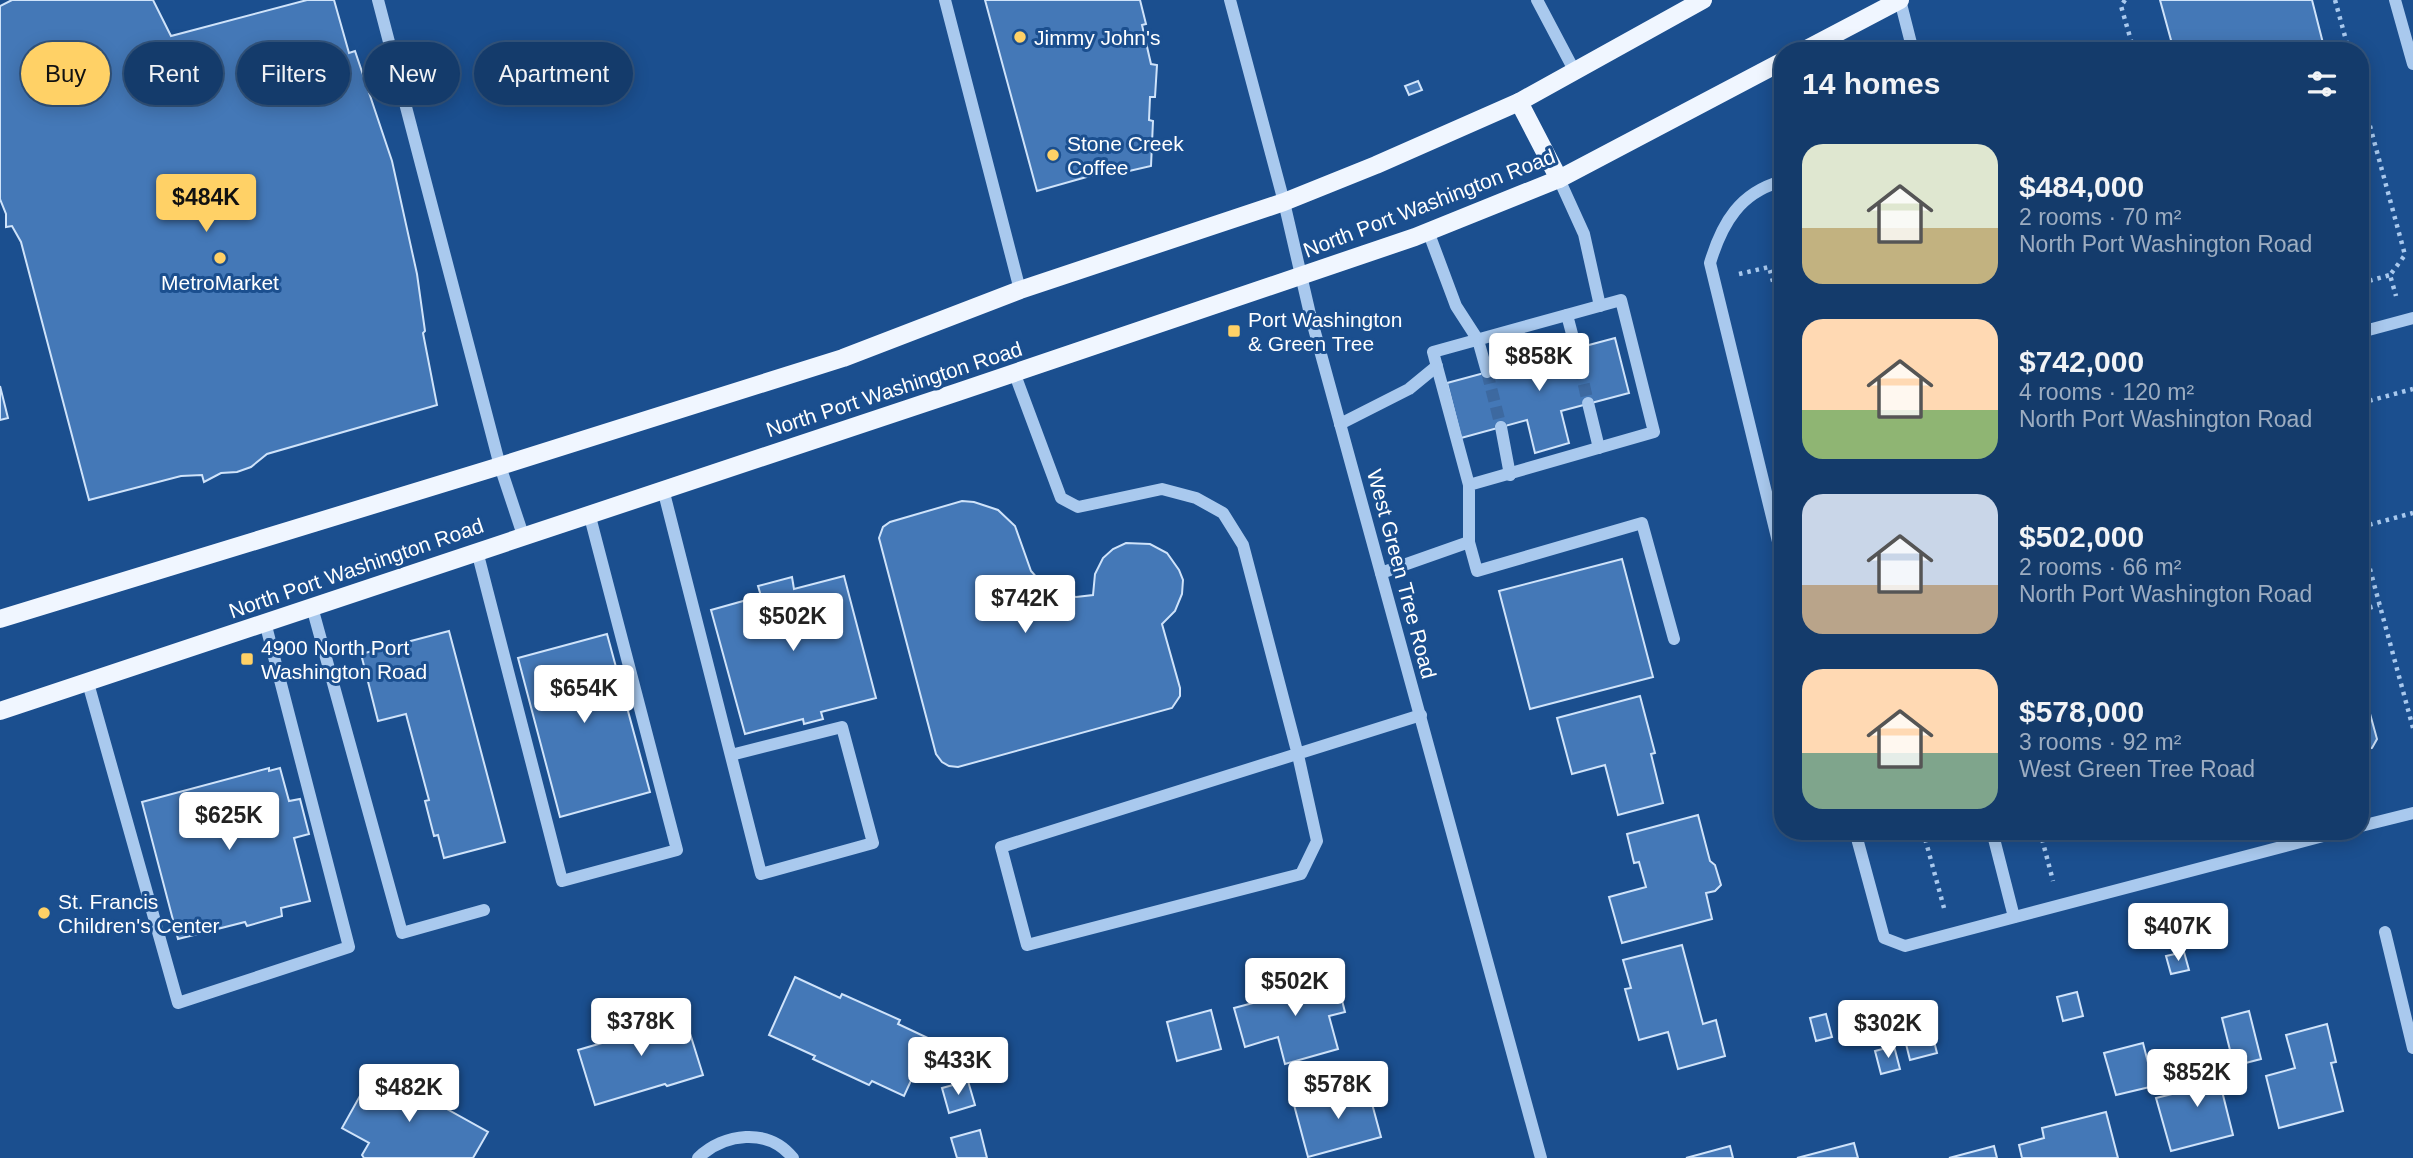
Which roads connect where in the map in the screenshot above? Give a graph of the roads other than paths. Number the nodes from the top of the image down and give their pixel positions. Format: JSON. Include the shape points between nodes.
{"nodes":[{"id":1,"x":378,"y":0,"type":"edge"},
{"id":2,"x":945,"y":0,"type":"edge"},
{"id":3,"x":1230,"y":0,"type":"edge"},
{"id":4,"x":1537,"y":0,"type":"edge"},
{"id":5,"x":1703,"y":0,"type":"edge"},
{"id":6,"x":1900,"y":0,"type":"edge"},
{"id":7,"x":2395,"y":0,"type":"edge"},
{"id":8,"x":1820,"y":42,"type":"edge"},
{"id":9,"x":1911,"y":42,"type":"edge"},
{"id":10,"x":2413,"y":64,"type":"edge"},
{"id":11,"x":1774,"y":66,"type":"edge"},
{"id":12,"x":1574,"y":70,"type":"junction"},
{"id":13,"x":1519,"y":102,"type":"junction"},
{"id":14,"x":1559,"y":179,"type":"junction"},
{"id":15,"x":1774,"y":183,"type":"edge"},
{"id":16,"x":1284,"y":202,"type":"junction"},
{"id":17,"x":1428,"y":231,"type":"junction"},
{"id":18,"x":1300,"y":276,"type":"junction"},
{"id":19,"x":1020,"y":290,"type":"junction"},
{"id":20,"x":1600,"y":306,"type":"junction"},
{"id":21,"x":1567,"y":315,"type":"junction"},
{"id":22,"x":2408,"y":319,"type":"edge"},
{"id":23,"x":2369,"y":330,"type":"edge"},
{"id":24,"x":1478,"y":340,"type":"junction"},
{"id":25,"x":1576,"y":349,"type":"tunnel mouth"},
{"id":26,"x":1437,"y":366,"type":"junction"},
{"id":27,"x":1014,"y":372,"type":"junction"},
{"id":28,"x":1487,"y":372,"type":"tunnel mouth"},
{"id":29,"x":1588,"y":403,"type":"tunnel mouth"},
{"id":30,"x":1340,"y":424,"type":"junction"},
{"id":31,"x":1501,"y":427,"type":"tunnel mouth"},
{"id":32,"x":1599,"y":448,"type":"junction"},
{"id":33,"x":500,"y":466,"type":"junction"},
{"id":34,"x":1510,"y":475,"type":"junction"},
{"id":35,"x":1469,"y":485,"type":"junction"},
{"id":36,"x":663,"y":489,"type":"junction"},
{"id":37,"x":1774,"y":506,"type":"edge"},
{"id":38,"x":1769,"y":507,"type":"junction"},
{"id":39,"x":589,"y":513,"type":"junction"},
{"id":40,"x":1774,"y":527,"type":"edge"},
{"id":41,"x":523,"y":535,"type":"junction"},
{"id":42,"x":1469,"y":542,"type":"junction"},
{"id":43,"x":477,"y":551,"type":"junction"},
{"id":44,"x":1381,"y":573,"type":"junction"},
{"id":45,"x":312,"y":607,"type":"junction"},
{"id":46,"x":0,"y":619,"type":"edge"},
{"id":47,"x":265,"y":622,"type":"junction"},
{"id":48,"x":1674,"y":639,"type":"dead end"},
{"id":49,"x":88,"y":683,"type":"junction"},
{"id":50,"x":0,"y":711,"type":"edge"},
{"id":51,"x":1421,"y":715,"type":"junction"},
{"id":52,"x":731,"y":755,"type":"junction"},
{"id":53,"x":1298,"y":755,"type":"junction"},
{"id":54,"x":2413,"y":813,"type":"edge"},
{"id":55,"x":2369,"y":824,"type":"edge"},
{"id":56,"x":1857,"y":840,"type":"edge"},
{"id":57,"x":1994,"y":840,"type":"edge"},
{"id":58,"x":2308,"y":840,"type":"edge"},
{"id":59,"x":484,"y":910,"type":"dead end"},
{"id":60,"x":2014,"y":917,"type":"junction"},
{"id":61,"x":2385,"y":932,"type":"dead end"},
{"id":62,"x":2413,"y":1048,"type":"edge"},
{"id":63,"x":698,"y":1158,"type":"edge"},
{"id":64,"x":793,"y":1158,"type":"edge"},
{"id":65,"x":1541,"y":1158,"type":"edge"}],
"edges":[{"from":1,"to":33,"type":"street"},
{"from":2,"to":19,"type":"street"},
{"from":3,"to":16,"type":"street","name":"West Green Tree Road"},
{"from":4,"to":12,"type":"street"},
{"from":5,"to":12,"type":"main road"},
{"from":6,"to":8,"type":"main road"},
{"from":6,"to":9,"type":"street"},
{"from":7,"to":10,"type":"street"},
{"from":11,"to":14,"type":"main road","name":"North Port Washington Road"},
{"from":12,"to":13,"type":"main road"},
{"from":13,"to":14,"type":"main road"},
{"from":13,"to":16,"type":"main road"},
{"from":14,"to":17,"type":"main road","name":"North Port Washington Road"},
{"from":14,"to":20,"type":"street","via":[[1584,234]]},
{"from":15,"to":38,"type":"street","via":[[1741,202],[1718,236],[1710,263]]},
{"from":16,"to":18,"type":"street","name":"West Green Tree Road"},
{"from":16,"to":19,"type":"main road"},
{"from":17,"to":18,"type":"main road","name":"North Port Washington Road"},
{"from":17,"to":24,"type":"street","via":[[1456,306]]},
{"from":18,"to":27,"type":"main road","name":"North Port Washington Road"},
{"from":18,"to":30,"type":"street","name":"West Green Tree Road"},
{"from":19,"to":33,"type":"main road","via":[[843,358]]},
{"from":20,"to":21,"type":"street"},
{"from":20,"to":32,"type":"street","via":[[1621,300],[1654,432]]},
{"from":21,"to":24,"type":"street"},
{"from":21,"to":25,"type":"street"},
{"from":22,"to":23,"type":"street"},
{"from":24,"to":26,"type":"street","via":[[1433,352]]},
{"from":24,"to":28,"type":"street"},
{"from":26,"to":30,"type":"street","via":[[1409,389]]},
{"from":26,"to":35,"type":"street"},
{"from":27,"to":36,"type":"main road","name":"North Port Washington Road"},
{"from":27,"to":53,"type":"street","via":[[1061,498],[1078,508],[1162,489],[1196,498],[1223,513],[1243,545]]},
{"from":29,"to":32,"type":"street"},
{"from":30,"to":44,"type":"street","name":"West Green Tree Road"},
{"from":31,"to":34,"type":"street"},
{"from":32,"to":34,"type":"street"},
{"from":33,"to":41,"type":"street"},
{"from":33,"to":46,"type":"main road"},
{"from":34,"to":35,"type":"street"},
{"from":35,"to":42,"type":"street"},
{"from":36,"to":39,"type":"main road","name":"North Port Washington Road"},
{"from":36,"to":52,"type":"street"},
{"from":37,"to":38,"type":"street"},
{"from":38,"to":40,"type":"street"},
{"from":39,"to":41,"type":"main road","name":"North Port Washington Road"},
{"from":39,"to":43,"type":"street","via":[[677,850],[562,881]]},
{"from":41,"to":43,"type":"main road","name":"North Port Washington Road"},
{"from":42,"to":44,"type":"street"},
{"from":42,"to":48,"type":"street","via":[[1477,571],[1642,523]]},
{"from":43,"to":45,"type":"main road","name":"North Port Washington Road"},
{"from":44,"to":51,"type":"street","name":"West Green Tree Road"},
{"from":45,"to":47,"type":"main road","name":"North Port Washington Road"},
{"from":45,"to":59,"type":"street","via":[[402,933]]},
{"from":47,"to":49,"type":"main road","name":"North Port Washington Road"},
{"from":47,"to":49,"type":"street","via":[[349,947],[178,1003]]},
{"from":49,"to":50,"type":"main road","name":"North Port Washington Road"},
{"from":51,"to":53,"type":"street"},
{"from":51,"to":65,"type":"street","name":"West Green Tree Road"},
{"from":52,"to":52,"type":"street","via":[[761,874],[873,842],[842,727]]},
{"from":53,"to":53,"type":"street","via":[[1317,841],[1301,874],[1027,944],[1001,847]]},
{"from":54,"to":55,"type":"street"},
{"from":56,"to":60,"type":"street","via":[[1884,938],[1905,946]]},
{"from":57,"to":60,"type":"street"},
{"from":58,"to":60,"type":"street"},
{"from":61,"to":62,"type":"street"},
{"from":63,"to":64,"type":"street","via":[[728,1138],[750,1136],[771,1142]]}]}
